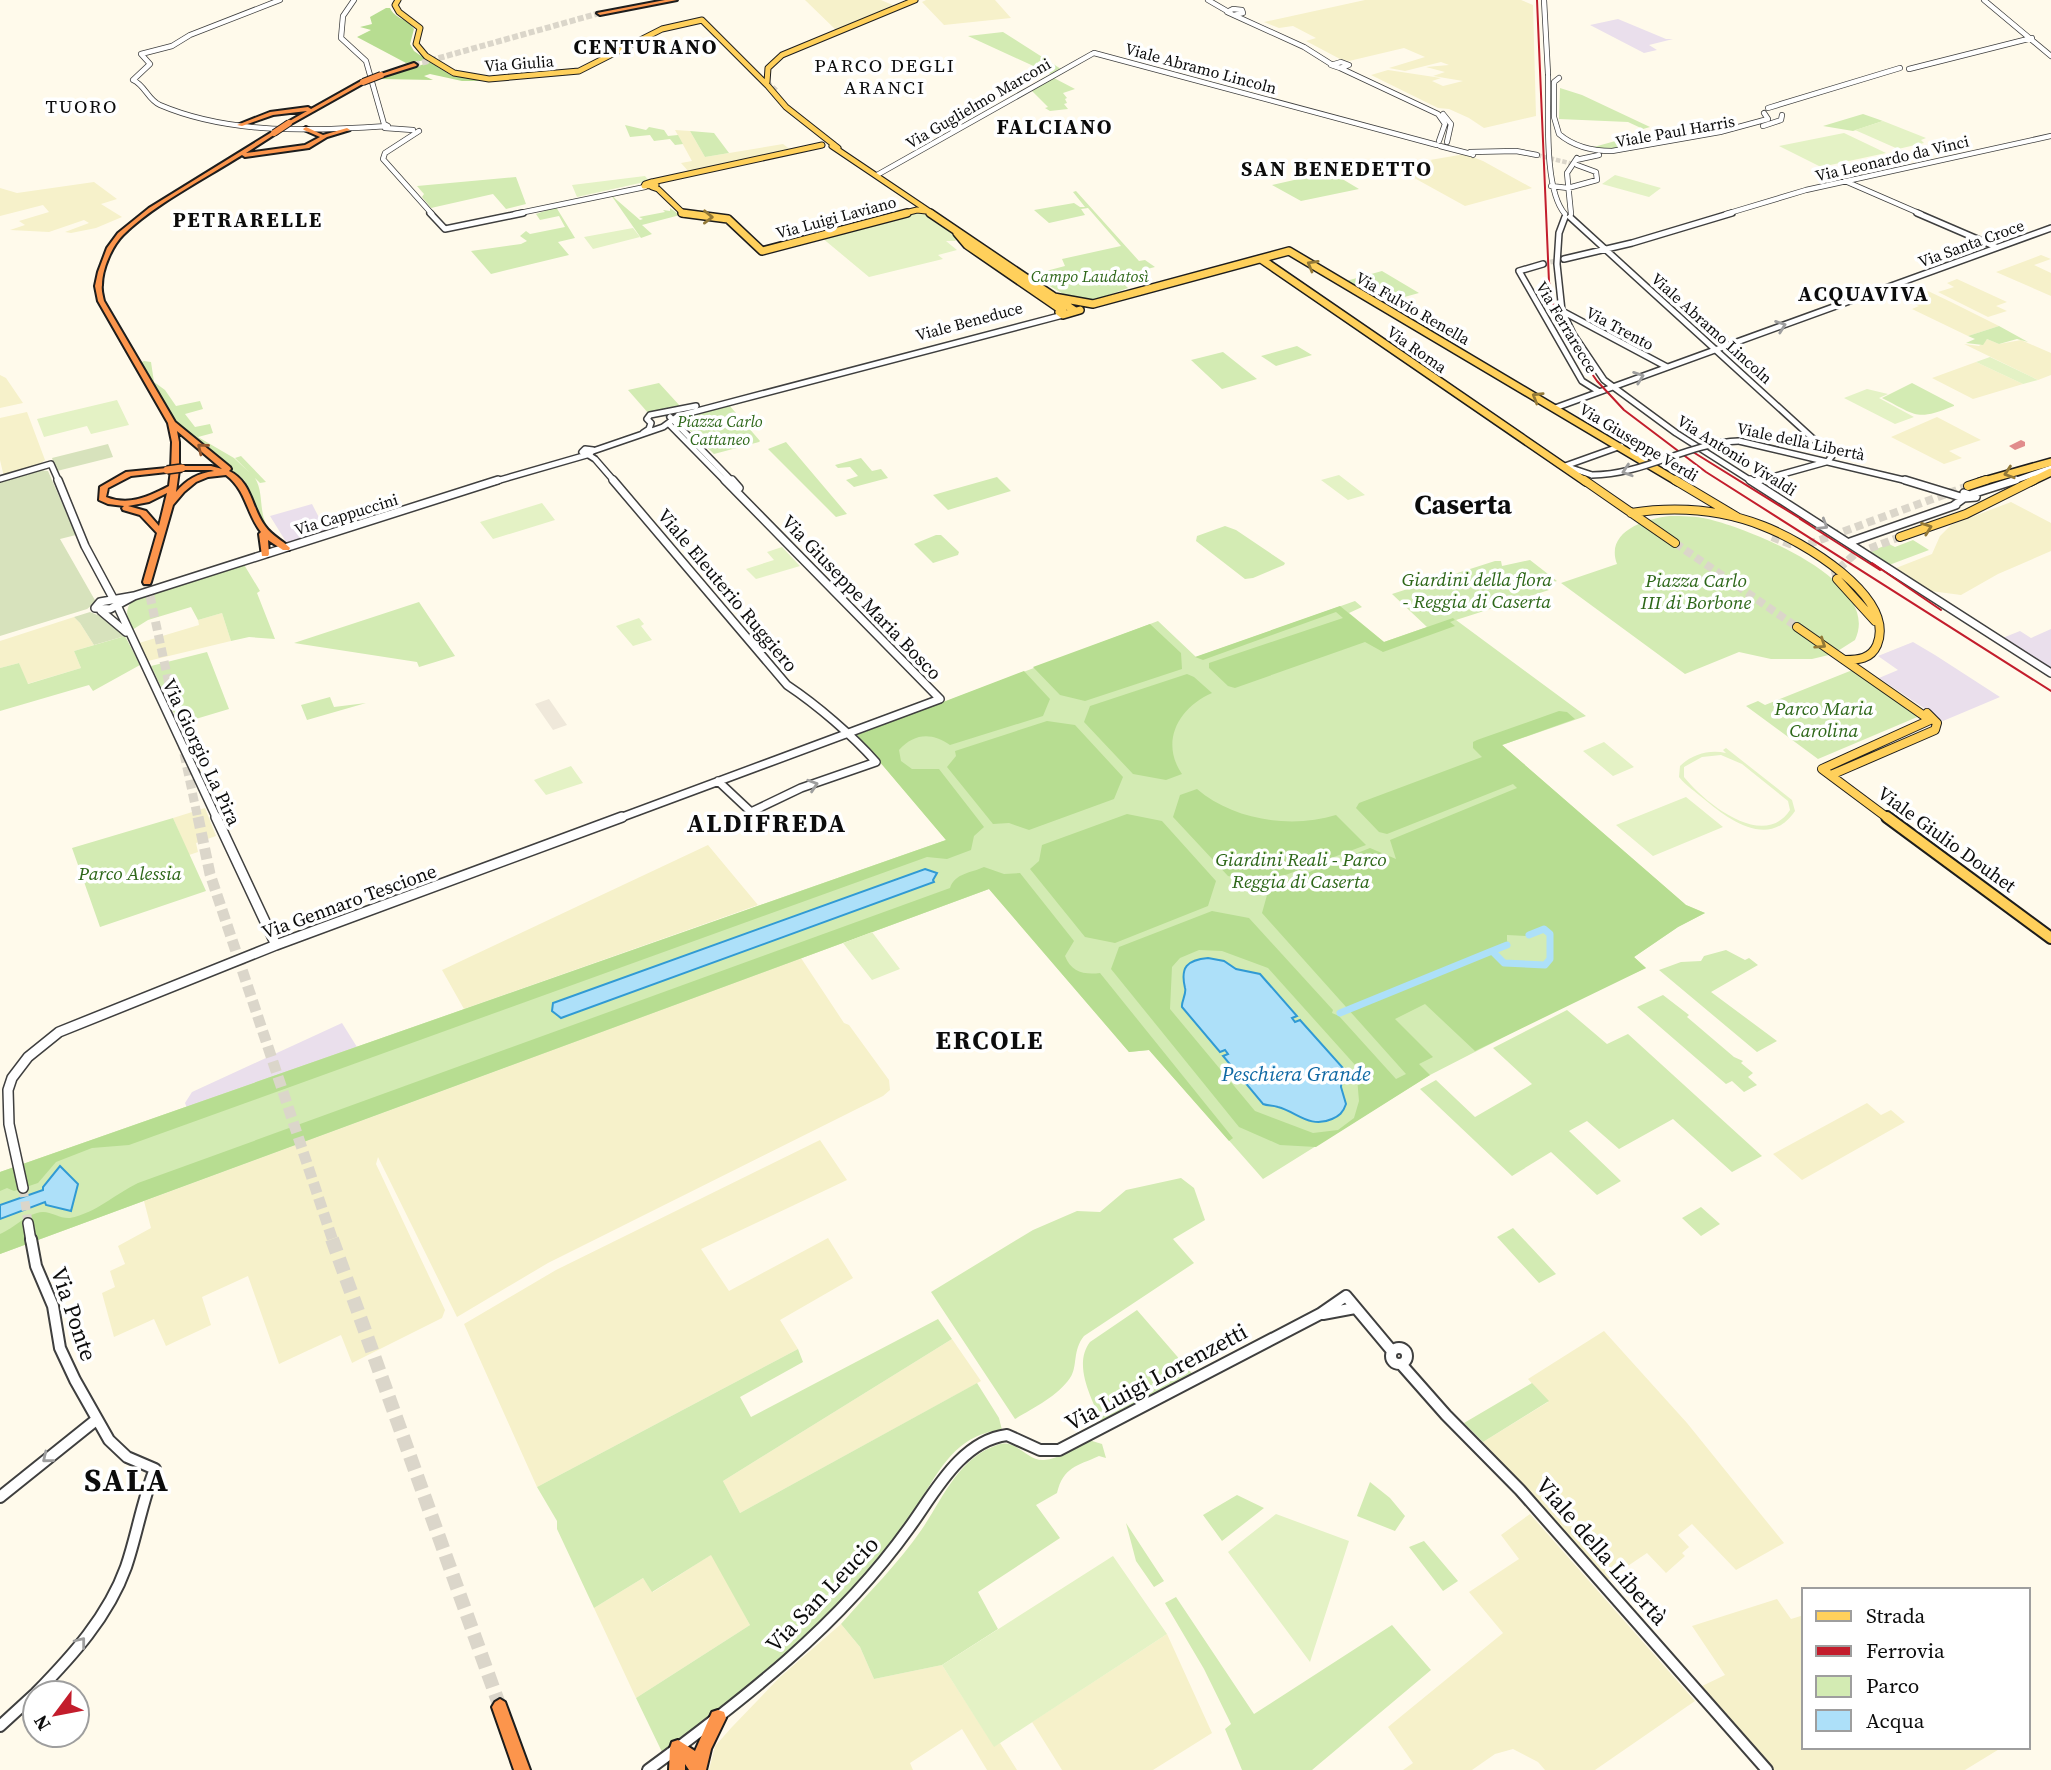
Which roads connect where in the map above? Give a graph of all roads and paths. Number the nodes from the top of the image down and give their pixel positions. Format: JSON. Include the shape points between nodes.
{"nodes":[{"id":1,"x":280,"y":0,"type":"edge"},
{"id":2,"x":354,"y":0,"type":"edge"},
{"id":3,"x":398,"y":0,"type":"edge"},
{"id":4,"x":674,"y":0,"type":"edge"},
{"id":5,"x":915,"y":0,"type":"edge"},
{"id":6,"x":1208,"y":0,"type":"edge"},
{"id":7,"x":1214,"y":0,"type":"edge"},
{"id":8,"x":1544,"y":0,"type":"edge"},
{"id":9,"x":1984,"y":0,"type":"edge"},
{"id":10,"x":1231,"y":12,"type":"junction"},
{"id":11,"x":600,"y":13,"type":"tunnel mouth"},
{"id":12,"x":2032,"y":38,"type":"junction"},
{"id":13,"x":1093,"y":54,"type":"joint"},
{"id":14,"x":782,"y":55,"type":"junction"},
{"id":15,"x":2051,"y":56,"type":"edge"},
{"id":16,"x":1339,"y":61,"type":"junction"},
{"id":17,"x":1331,"y":64,"type":"junction"},
{"id":18,"x":414,"y":65,"type":"tunnel mouth"},
{"id":19,"x":1348,"y":66,"type":"junction"},
{"id":20,"x":1340,"y":68,"type":"junction"},
{"id":21,"x":751,"y":69,"type":"junction"},
{"id":22,"x":767,"y":69,"type":"junction"},
{"id":23,"x":1905,"y":69,"type":"junction"},
{"id":24,"x":1548,"y":73,"type":"junction"},
{"id":25,"x":756,"y":75,"type":"junction"},
{"id":26,"x":771,"y":87,"type":"junction"},
{"id":27,"x":1768,"y":108,"type":"junction"},
{"id":28,"x":1763,"y":113,"type":"junction"},
{"id":29,"x":1782,"y":113,"type":"junction"},
{"id":30,"x":296,"y":115,"type":"junction"},
{"id":31,"x":256,"y":122,"type":"junction"},
{"id":32,"x":240,"y":125,"type":"joint"},
{"id":33,"x":382,"y":125,"type":"junction"},
{"id":34,"x":306,"y":129,"type":"joint"},
{"id":35,"x":347,"y":130,"type":"joint"},
{"id":36,"x":272,"y":132,"type":"junction"},
{"id":37,"x":323,"y":135,"type":"junction"},
{"id":38,"x":2051,"y":136,"type":"edge"},
{"id":39,"x":1438,"y":143,"type":"junction"},
{"id":40,"x":1448,"y":143,"type":"junction"},
{"id":41,"x":827,"y":144,"type":"junction"},
{"id":42,"x":1550,"y":145,"type":"junction"},
{"id":43,"x":1580,"y":145,"type":"junction"},
{"id":44,"x":282,"y":149,"type":"junction"},
{"id":45,"x":1472,"y":153,"type":"junction"},
{"id":46,"x":1537,"y":155,"type":"tunnel mouth"},
{"id":47,"x":1576,"y":162,"type":"junction"},
{"id":48,"x":226,"y":163,"type":"junction"},
{"id":49,"x":877,"y":175,"type":"junction"},
{"id":50,"x":1567,"y":181,"type":"junction"},
{"id":51,"x":1845,"y":181,"type":"junction"},
{"id":52,"x":650,"y":185,"type":"junction"},
{"id":53,"x":1583,"y":185,"type":"junction"},
{"id":54,"x":1551,"y":186,"type":"junction"},
{"id":55,"x":1568,"y":188,"type":"junction"},
{"id":56,"x":1570,"y":196,"type":"junction"},
{"id":57,"x":921,"y":209,"type":"junction"},
{"id":58,"x":1568,"y":216,"type":"junction"},
{"id":59,"x":2051,"y":228,"type":"edge"},
{"id":60,"x":954,"y":230,"type":"junction"},
{"id":61,"x":970,"y":239,"type":"junction"},
{"id":62,"x":961,"y":240,"type":"junction"},
{"id":63,"x":1996,"y":247,"type":"junction"},
{"id":64,"x":1603,"y":250,"type":"junction"},
{"id":65,"x":983,"y":252,"type":"junction"},
{"id":66,"x":1564,"y":258,"type":"tunnel mouth"},
{"id":67,"x":1263,"y":260,"type":"junction"},
{"id":68,"x":1543,"y":264,"type":"tunnel mouth"},
{"id":69,"x":1025,"y":276,"type":"junction"},
{"id":70,"x":1016,"y":279,"type":"junction"},
{"id":71,"x":1054,"y":297,"type":"junction"},
{"id":72,"x":1067,"y":311,"type":"junction"},
{"id":73,"x":1562,"y":311,"type":"junction"},
{"id":74,"x":1717,"y":349,"type":"junction"},
{"id":75,"x":1667,"y":367,"type":"junction"},
{"id":76,"x":1612,"y":387,"type":"junction"},
{"id":77,"x":1598,"y":391,"type":"junction"},
{"id":78,"x":1555,"y":408,"type":"junction"},
{"id":79,"x":690,"y":409,"type":"junction"},
{"id":80,"x":661,"y":413,"type":"junction"},
{"id":81,"x":671,"y":422,"type":"junction"},
{"id":82,"x":172,"y":423,"type":"junction"},
{"id":83,"x":650,"y":424,"type":"junction"},
{"id":84,"x":637,"y":436,"type":"junction"},
{"id":85,"x":1621,"y":446,"type":"junction"},
{"id":86,"x":590,"y":453,"type":"junction"},
{"id":87,"x":1828,"y":461,"type":"junction"},
{"id":88,"x":1580,"y":462,"type":"junction"},
{"id":89,"x":1561,"y":464,"type":"junction"},
{"id":90,"x":2049,"y":469,"type":"edge"},
{"id":91,"x":234,"y":476,"type":"junction"},
{"id":92,"x":1586,"y":477,"type":"junction"},
{"id":93,"x":0,"y":479,"type":"edge"},
{"id":94,"x":1754,"y":482,"type":"junction"},
{"id":95,"x":171,"y":488,"type":"junction"},
{"id":96,"x":1971,"y":495,"type":"junction"},
{"id":97,"x":102,"y":498,"type":"junction"},
{"id":98,"x":1953,"y":506,"type":"junction"},
{"id":99,"x":167,"y":508,"type":"junction"},
{"id":100,"x":1705,"y":509,"type":"junction"},
{"id":101,"x":1631,"y":513,"type":"junction"},
{"id":102,"x":1737,"y":517,"type":"junction"},
{"id":103,"x":1954,"y":518,"type":"junction"},
{"id":104,"x":262,"y":531,"type":"junction"},
{"id":105,"x":160,"y":532,"type":"junction"},
{"id":106,"x":1772,"y":537,"type":"tunnel mouth"},
{"id":107,"x":1900,"y":537,"type":"tunnel mouth"},
{"id":108,"x":1850,"y":542,"type":"junction"},
{"id":109,"x":1675,"y":543,"type":"tunnel mouth"},
{"id":110,"x":275,"y":547,"type":"junction"},
{"id":111,"x":286,"y":548,"type":"joint"},
{"id":112,"x":265,"y":554,"type":"junction"},
{"id":113,"x":1838,"y":579,"type":"dead end"},
{"id":114,"x":148,"y":582,"type":"tunnel mouth"},
{"id":115,"x":107,"y":588,"type":"junction"},
{"id":116,"x":134,"y":596,"type":"junction"},
{"id":117,"x":117,"y":602,"type":"junction"},
{"id":118,"x":100,"y":606,"type":"junction"},
{"id":119,"x":121,"y":615,"type":"junction"},
{"id":120,"x":1797,"y":627,"type":"tunnel mouth"},
{"id":121,"x":1880,"y":627,"type":"junction"},
{"id":122,"x":131,"y":636,"type":"junction"},
{"id":123,"x":1864,"y":659,"type":"junction"},
{"id":124,"x":1845,"y":660,"type":"junction"},
{"id":125,"x":2051,"y":673,"type":"edge"},
{"id":126,"x":940,"y":699,"type":"joint"},
{"id":127,"x":844,"y":733,"type":"junction"},
{"id":128,"x":1826,"y":772,"type":"junction"},
{"id":129,"x":718,"y":781,"type":"junction"},
{"id":130,"x":2051,"y":938,"type":"edge"},
{"id":131,"x":276,"y":945,"type":"junction"},
{"id":132,"x":23,"y":1188,"type":"tunnel mouth"},
{"id":133,"x":28,"y":1223,"type":"tunnel mouth"},
{"id":134,"x":1355,"y":1308,"type":"junction"},
{"id":135,"x":1320,"y":1314,"type":"junction"},
{"id":136,"x":96,"y":1420,"type":"junction"},
{"id":137,"x":1010,"y":1436,"type":"joint"},
{"id":138,"x":0,"y":1497,"type":"edge"},
{"id":139,"x":50,"y":1679,"type":"edge"},
{"id":140,"x":21,"y":1707,"type":"edge"},
{"id":141,"x":500,"y":1707,"type":"tunnel mouth"},
{"id":142,"x":719,"y":1718,"type":"junction"},
{"id":143,"x":0,"y":1726,"type":"edge"},
{"id":144,"x":678,"y":1748,"type":"junction"},
{"id":145,"x":522,"y":1770,"type":"edge"},
{"id":146,"x":648,"y":1770,"type":"edge"},
{"id":147,"x":677,"y":1770,"type":"edge"},
{"id":148,"x":698,"y":1770,"type":"edge"},
{"id":149,"x":1767,"y":1770,"type":"edge"}],
"edges":[{"from":1,"to":32,"type":"street","via":[[141,54],[150,64],[133,80],[153,102]]},
{"from":2,"to":33,"type":"street","via":[[343,16],[341,38],[366,61]]},
{"from":3,"to":21,"type":"main road","name":"Via Giulia","via":[[399,12],[420,28],[419,49],[454,74],[489,79],[573,72],[596,65],[662,29],[702,20]]},
{"from":4,"to":11,"type":"highway"},
{"from":5,"to":14,"type":"main road"},
{"from":6,"to":10,"type":"street"},
{"from":7,"to":10,"type":"street"},
{"from":8,"to":24,"type":"street"},
{"from":9,"to":12,"type":"street"},
{"from":10,"to":16,"type":"street","via":[[1243,11]]},
{"from":10,"to":17,"type":"street"},
{"from":12,"to":15,"type":"street"},
{"from":12,"to":23,"type":"street","name":"Viale Paul Harris"},
{"from":13,"to":39,"type":"street","name":"Viale Abramo Lincoln"},
{"from":13,"to":49,"type":"street","name":"Via Guglielmo Marconi"},
{"from":14,"to":22,"type":"main road"},
{"from":14,"to":26,"type":"main road","via":[[774,67]]},
{"from":16,"to":17,"type":"street"},
{"from":16,"to":19,"type":"street"},
{"from":17,"to":20,"type":"street"},
{"from":18,"to":30,"type":"highway","bridge":true,"via":[[363,82]]},
{"from":19,"to":20,"type":"street"},
{"from":19,"to":40,"type":"street","via":[[1445,115],[1451,124]]},
{"from":20,"to":39,"type":"street","via":[[1438,114],[1445,124]]},
{"from":21,"to":22,"type":"main road"},
{"from":21,"to":25,"type":"main road"},
{"from":22,"to":25,"type":"main road"},
{"from":22,"to":26,"type":"main road"},
{"from":23,"to":27,"type":"street","name":"Viale Paul Harris"},
{"from":23,"to":29,"type":"street","name":"Viale Paul Harris","via":[[1797,102]]},
{"from":24,"to":42,"type":"street"},
{"from":24,"to":43,"type":"street","via":[[1557,76],[1556,129]]},
{"from":25,"to":26,"type":"main road"},
{"from":26,"to":41,"type":"main road"},
{"from":27,"to":28,"type":"street","name":"Viale Paul Harris"},
{"from":27,"to":29,"type":"street"},
{"from":28,"to":29,"type":"street"},
{"from":28,"to":43,"type":"street","name":"Viale Paul Harris","via":[[1768,118],[1764,122],[1694,138],[1612,151]]},
{"from":29,"to":47,"type":"street","name":"Viale Paul Harris","via":[[1778,122],[1732,133]]},
{"from":30,"to":31,"type":"highway","via":[[278,112]]},
{"from":30,"to":36,"type":"highway","bridge":true},
{"from":31,"to":32,"type":"highway"},
{"from":31,"to":36,"type":"highway"},
{"from":33,"to":35,"type":"street"},
{"from":33,"to":52,"type":"street","via":[[415,129],[383,159],[444,229]]},
{"from":34,"to":36,"type":"street"},
{"from":34,"to":37,"type":"highway"},
{"from":35,"to":37,"type":"highway"},
{"from":36,"to":44,"type":"highway","via":[[267,144]]},
{"from":36,"to":48,"type":"highway"},
{"from":37,"to":44,"type":"highway","via":[[307,147]]},
{"from":38,"to":51,"type":"street","name":"Via Leonardo da Vinci"},
{"from":39,"to":40,"type":"street"},
{"from":39,"to":45,"type":"street","name":"Viale Abramo Lincoln"},
{"from":40,"to":45,"type":"street","name":"Viale Abramo Lincoln"},
{"from":41,"to":49,"type":"main road"},
{"from":41,"to":52,"type":"main road"},
{"from":42,"to":43,"type":"street"},
{"from":42,"to":54,"type":"street"},
{"from":43,"to":47,"type":"street"},
{"from":44,"to":48,"type":"highway"},
{"from":45,"to":46,"type":"street","name":"Viale Abramo Lincoln"},
{"from":47,"to":50,"type":"street"},
{"from":47,"to":53,"type":"street","via":[[1598,174],[1597,180]]},
{"from":48,"to":82,"type":"highway","via":[[120,233],[98,286],[101,301]]},
{"from":49,"to":57,"type":"main road"},
{"from":50,"to":53,"type":"street"},
{"from":50,"to":55,"type":"street"},
{"from":51,"to":63,"type":"street"},
{"from":51,"to":64,"type":"street","name":"Via Leonardo da Vinci"},
{"from":52,"to":57,"type":"main road","name":"Via Luigi Laviano","one_way":true,"via":[[685,215],[728,219],[762,251]]},
{"from":53,"to":55,"type":"street"},
{"from":53,"to":56,"type":"street"},
{"from":54,"to":55,"type":"street"},
{"from":54,"to":58,"type":"street","via":[[1557,205]]},
{"from":55,"to":56,"type":"street"},
{"from":56,"to":58,"type":"street"},
{"from":57,"to":60,"type":"main road"},
{"from":58,"to":64,"type":"street","name":"Viale Abramo Lincoln"},
{"from":58,"to":73,"type":"street","via":[[1559,233],[1557,264]]},
{"from":59,"to":63,"type":"street","name":"Via Santa Croce"},
{"from":60,"to":61,"type":"main road"},
{"from":60,"to":62,"type":"main road"},
{"from":61,"to":62,"type":"main road"},
{"from":61,"to":65,"type":"main road"},
{"from":62,"to":65,"type":"main road"},
{"from":74,"to":63,"type":"street","name":"Via Santa Croce","one_way":true},
{"from":64,"to":66,"type":"street","name":"Via Leonardo da Vinci"},
{"from":64,"to":74,"type":"street","name":"Viale Abramo Lincoln"},
{"from":65,"to":69,"type":"main road"},
{"from":65,"to":70,"type":"main road"},
{"from":67,"to":71,"type":"main road","via":[[1093,304]]},
{"from":67,"to":72,"type":"main road"},
{"from":78,"to":67,"type":"main road","name":"Via Fulvio Renella","one_way":true,"via":[[1293,254]]},
{"from":67,"to":89,"type":"main road","name":"Via Roma"},
{"from":68,"to":77,"type":"street","name":"Via Ferrarecce","via":[[1519,271],[1582,381]]},
{"from":69,"to":70,"type":"main road"},
{"from":69,"to":71,"type":"main road"},
{"from":70,"to":72,"type":"main road"},
{"from":71,"to":72,"type":"main road"},
{"from":72,"to":79,"type":"street","name":"Viale Beneduce"},
{"from":73,"to":75,"type":"street","name":"Via Trento"},
{"from":73,"to":76,"type":"street","name":"Via Antonio Vivaldi","via":[[1590,361]]},
{"from":74,"to":75,"type":"street","name":"Via Santa Croce"},
{"from":74,"to":87,"type":"street","name":"Viale Abramo Lincoln","via":[[1832,456]]},
{"from":76,"to":75,"type":"street","name":"Via Santa Croce","one_way":true},
{"from":76,"to":77,"type":"street","name":"Via Santa Croce"},
{"from":76,"to":94,"type":"street","name":"Via Antonio Vivaldi"},
{"from":77,"to":78,"type":"street","name":"Via Santa Croce"},
{"from":78,"to":85,"type":"main road","name":"Via Giuseppe Verdi"},
{"from":79,"to":80,"type":"street"},
{"from":79,"to":81,"type":"street"},
{"from":80,"to":81,"type":"street","name":"Via Giuseppe Maria Bosco"},
{"from":80,"to":83,"type":"street","via":[[650,415]]},
{"from":81,"to":83,"type":"street"},
{"from":81,"to":84,"type":"street","name":"Via Cappuccini"},
{"from":81,"to":126,"type":"street","name":"Via Giuseppe Maria Bosco"},
{"from":91,"to":82,"type":"highway","one_way":true},
{"from":82,"to":95,"type":"highway","via":[[177,459]]},
{"from":83,"to":84,"type":"street"},
{"from":84,"to":86,"type":"street","name":"Via Cappuccini"},
{"from":85,"to":88,"type":"street"},
{"from":85,"to":102,"type":"main road","name":"Via Giuseppe Verdi"},
{"from":86,"to":111,"type":"street","name":"Via Cappuccini"},
{"from":86,"to":127,"type":"street","name":"Viale Eleuterio Ruggiero","via":[[787,685]]},
{"from":87,"to":92,"type":"street","name":"Viale della Libertà","one_way":true,"bridge":true,"via":[[1739,441],[1713,443],[1616,474]]},
{"from":87,"to":94,"type":"street"},
{"from":87,"to":96,"type":"street","name":"Viale della Libertà"},
{"from":88,"to":89,"type":"street"},
{"from":88,"to":92,"type":"street","via":[[1577,467]]},
{"from":89,"to":92,"type":"main road","name":"Via Roma"},
{"from":90,"to":96,"type":"street"},
{"from":90,"to":96,"type":"main road","one_way":true,"via":[[2028,467]]},
{"from":90,"to":103,"type":"main road"},
{"from":91,"to":97,"type":"highway","bridge":true,"via":[[216,467],[138,472],[104,487]]},
{"from":91,"to":99,"type":"highway","via":[[216,473],[189,481]]},
{"from":91,"to":104,"type":"highway","via":[[249,496]]},
{"from":92,"to":101,"type":"main road","name":"Via Roma"},
{"from":93,"to":115,"type":"street","name":"Via Giorgio La Pira","via":[[51,464]]},
{"from":94,"to":108,"type":"street","name":"Via Antonio Vivaldi","one_way":true},
{"from":95,"to":97,"type":"highway","via":[[140,503]]},
{"from":95,"to":99,"type":"highway"},
{"from":96,"to":98,"type":"street"},
{"from":97,"to":105,"type":"highway","via":[[111,506],[143,513]]},
{"from":98,"to":103,"type":"street"},
{"from":98,"to":108,"type":"street"},
{"from":99,"to":105,"type":"highway"},
{"from":100,"to":101,"type":"main road"},
{"from":100,"to":102,"type":"main road"},
{"from":100,"to":106,"type":"main road"},
{"from":101,"to":109,"type":"main road","name":"Via Roma"},
{"from":102,"to":121,"type":"main road","via":[[1809,549],[1837,569],[1860,591]]},
{"from":107,"to":103,"type":"main road","one_way":true},
{"from":104,"to":110,"type":"highway"},
{"from":104,"to":112,"type":"highway"},
{"from":105,"to":114,"type":"highway"},
{"from":108,"to":125,"type":"street","name":"Via Antonio Vivaldi"},
{"from":110,"to":111,"type":"highway"},
{"from":110,"to":112,"type":"street","name":"Via Cappuccini"},
{"from":112,"to":116,"type":"street","name":"Via Cappuccini"},
{"from":113,"to":121,"type":"main road"},
{"from":115,"to":116,"type":"street","name":"Via Cappuccini"},
{"from":115,"to":117,"type":"street","name":"Via Giorgio La Pira"},
{"from":115,"to":118,"type":"street"},
{"from":116,"to":117,"type":"street","name":"Via Cappuccini"},
{"from":116,"to":119,"type":"street"},
{"from":117,"to":118,"type":"street","name":"Via Cappuccini"},
{"from":117,"to":119,"type":"street","name":"Via Giorgio La Pira"},
{"from":118,"to":122,"type":"street","name":"Via Giorgio La Pira"},
{"from":119,"to":122,"type":"street","name":"Via Giorgio La Pira"},
{"from":120,"to":124,"type":"main road","one_way":true},
{"from":121,"to":123,"type":"main road","via":[[1879,642]]},
{"from":122,"to":131,"type":"street","name":"Via Giorgio La Pira"},
{"from":123,"to":124,"type":"main road"},
{"from":123,"to":128,"type":"main road","via":[[1864,669],[1933,717],[1938,727]]},
{"from":124,"to":128,"type":"main road","via":[[1930,722]]},
{"from":126,"to":127,"type":"street","name":"Via Gennaro Tescione"},
{"from":127,"to":129,"type":"street","name":"Via Gennaro Tescione"},
{"from":129,"to":127,"type":"street","name":"Viale Eleuterio Ruggiero","one_way":true,"via":[[751,813],[793,792],[876,762]]},
{"from":128,"to":130,"type":"main road","name":"Viale Giulio Douhet"},
{"from":129,"to":131,"type":"street","name":"Via Gennaro Tescione"},
{"from":131,"to":132,"type":"street","name":"Via Gennaro Tescione","via":[[94,1014],[49,1037],[36,1049],[17,1073],[7,1101]]},
{"from":133,"to":136,"type":"street","name":"Via Ponte","via":[[36,1266],[53,1306],[60,1348]]},
{"from":134,"to":135,"type":"street"},
{"from":134,"to":135,"type":"street","name":"Viale della Libertà","via":[[1346,1296]]},
{"from":134,"to":149,"type":"street","name":"Viale della Libertà","via":[[1392,1351],[1392,1360],[1401,1364],[1520,1490]]},
{"from":135,"to":137,"type":"street","name":"Via Luigi Lorenzetti","via":[[1059,1450],[1036,1451]]},
{"from":136,"to":138,"type":"street","one_way":true},
{"from":139,"to":136,"type":"street","name":"Via Ponte","one_way":true,"via":[[114,1596],[155,1468],[127,1457]]},
{"from":137,"to":142,"type":"street","name":"Via San Leucio","via":[[991,1441],[952,1467],[896,1547],[833,1618]]},
{"from":140,"to":143,"type":"street"},
{"from":141,"to":145,"type":"highway"},
{"from":142,"to":144,"type":"street","name":"Via San Leucio"},
{"from":142,"to":148,"type":"highway"},
{"from":144,"to":146,"type":"street","name":"Via San Leucio"},
{"from":144,"to":147,"type":"highway"},
{"from":144,"to":148,"type":"highway"}]}
